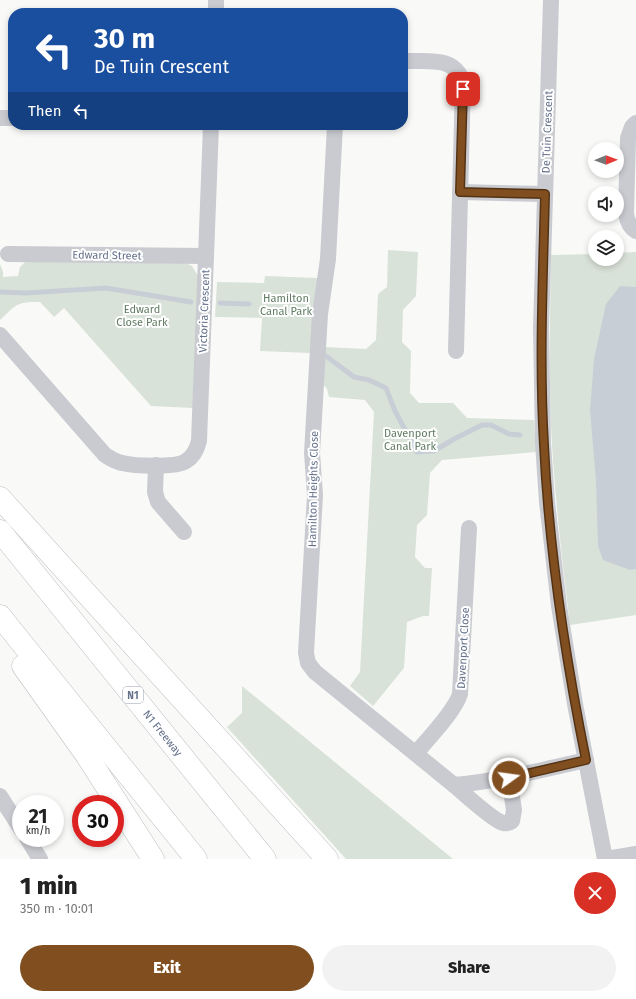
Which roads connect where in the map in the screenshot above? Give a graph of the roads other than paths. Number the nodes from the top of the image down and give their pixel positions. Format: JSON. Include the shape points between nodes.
{"nodes":[{"id":1,"x":551,"y":0,"type":"edge"},
{"id":2,"x":408,"y":61,"type":"edge"},
{"id":3,"x":636,"y":123,"type":"edge"},
{"id":4,"x":211,"y":130,"type":"edge"},
{"id":5,"x":335,"y":130,"type":"edge"},
{"id":6,"x":460,"y":192,"type":"junction"},
{"id":7,"x":545,"y":194,"type":"junction"},
{"id":8,"x":636,"y":232,"type":"edge"},
{"id":9,"x":8,"y":254,"type":"dead end"},
{"id":10,"x":206,"y":256,"type":"junction"},
{"id":11,"x":0,"y":336,"type":"edge"},
{"id":12,"x":456,"y":351,"type":"dead end"},
{"id":13,"x":156,"y":465,"type":"junction"},
{"id":14,"x":0,"y":498,"type":"edge"},
{"id":15,"x":469,"y":528,"type":"dead end"},
{"id":16,"x":0,"y":531,"type":"edge"},
{"id":17,"x":184,"y":532,"type":"dead end"},
{"id":18,"x":0,"y":616,"type":"edge"},
{"id":19,"x":0,"y":635,"type":"edge"},
{"id":20,"x":416,"y":753,"type":"junction"},
{"id":21,"x":586,"y":760,"type":"junction"},
{"id":22,"x":509,"y":778,"type":"junction"},
{"id":23,"x":454,"y":785,"type":"junction"},
{"id":24,"x":0,"y":796,"type":"edge"},
{"id":25,"x":12,"y":815,"type":"edge"},
{"id":26,"x":33,"y":847,"type":"edge"},
{"id":27,"x":636,"y":854,"type":"edge"},
{"id":28,"x":40,"y":859,"type":"edge"},
{"id":29,"x":153,"y":859,"type":"edge"},
{"id":30,"x":196,"y":859,"type":"edge"},
{"id":31,"x":265,"y":859,"type":"edge"},
{"id":32,"x":327,"y":859,"type":"edge"},
{"id":33,"x":606,"y":859,"type":"edge"}],
"edges":[{"from":1,"to":7,"type":"street","name":"De Tuin Crescent"},
{"from":2,"to":6,"type":"street","via":[[446,63],[461,76],[463,89]]},
{"from":3,"to":8,"type":"street","via":[[628,138],[626,214],[630,227]]},
{"from":4,"to":10,"type":"street","name":"Victoria Crescent"},
{"from":5,"to":20,"type":"street","name":"Hamilton Heights Close","via":[[328,259],[320,314],[313,445],[315,494],[306,658],[315,672]]},
{"from":6,"to":7,"type":"street"},
{"from":6,"to":12,"type":"street"},
{"from":7,"to":21,"type":"street","name":"De Tuin Crescent","via":[[541,328],[547,502],[566,650]]},
{"from":9,"to":10,"type":"street","name":"Edward Street"},
{"from":10,"to":13,"type":"street","name":"Victoria Crescent","via":[[199,441],[195,452],[186,462],[173,466]]},
{"from":11,"to":13,"type":"street","name":"Victoria Crescent","via":[[105,455],[122,463]]},
{"from":13,"to":17,"type":"street","via":[[155,492],[158,502]]},
{"from":14,"to":32,"type":"highway"},
{"from":15,"to":20,"type":"street","name":"Davenport Close","via":[[460,694],[453,708]]},
{"from":16,"to":31,"type":"highway","name":"N1 Freeway","number":"N1"},
{"from":18,"to":30,"type":"highway"},
{"from":19,"to":29,"type":"highway","via":[[87,756]]},
{"from":20,"to":23,"type":"street","name":"Hamilton Heights Close"},
{"from":21,"to":22,"type":"street"},
{"from":21,"to":33,"type":"street","name":"De Tuin Crescent"},
{"from":22,"to":23,"type":"street"},
{"from":22,"to":23,"type":"street","name":"Hamilton Heights Close","via":[[514,810],[512,822],[508,824],[492,817]]},
{"from":24,"to":25,"type":"street"},
{"from":26,"to":28,"type":"street"},
{"from":27,"to":33,"type":"street","name":"De Tuin Crescent"}]}
